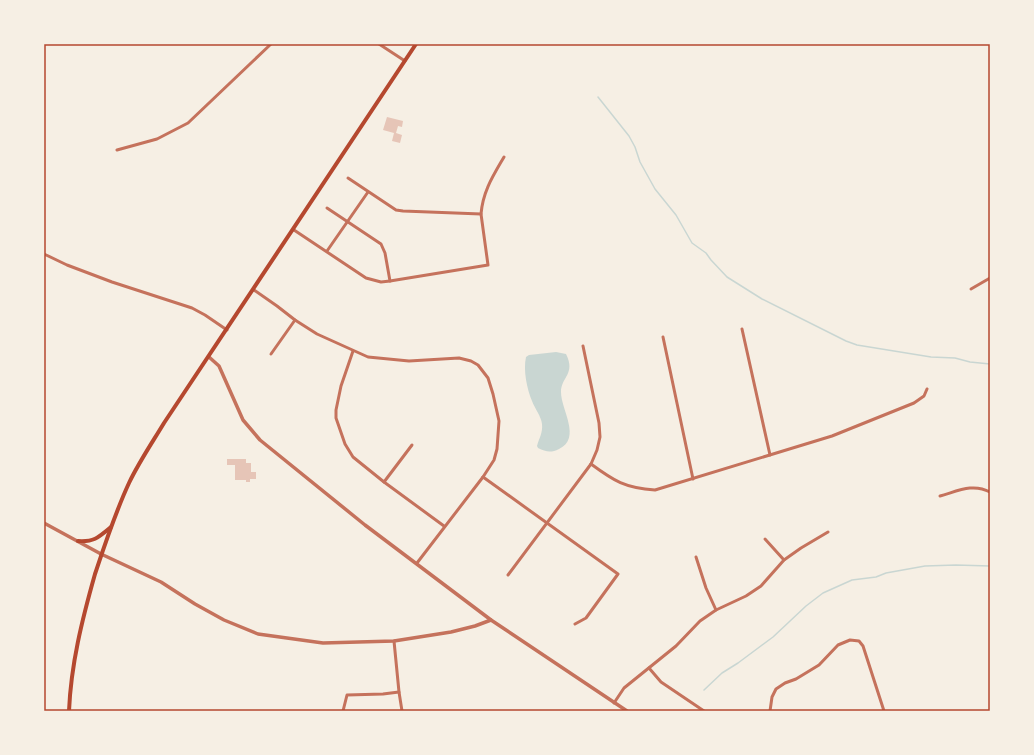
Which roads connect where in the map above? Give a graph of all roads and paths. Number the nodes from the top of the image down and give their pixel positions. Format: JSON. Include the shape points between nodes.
{"nodes":[{"id":1,"x":272,"y":44,"type":"edge"},
{"id":2,"x":379,"y":44,"type":"edge"},
{"id":3,"x":416,"y":44,"type":"edge"},
{"id":4,"x":405,"y":61,"type":"junction"},
{"id":5,"x":117,"y":150,"type":"dead end"},
{"id":6,"x":504,"y":157,"type":"dead end"},
{"id":7,"x":348,"y":178,"type":"dead end"},
{"id":8,"x":368,"y":192,"type":"junction"},
{"id":9,"x":327,"y":208,"type":"dead end"},
{"id":10,"x":481,"y":214,"type":"junction"},
{"id":11,"x":348,"y":221,"type":"junction"},
{"id":12,"x":294,"y":230,"type":"junction"},
{"id":13,"x":327,"y":252,"type":"junction"},
{"id":14,"x":44,"y":254,"type":"edge"},
{"id":15,"x":990,"y":278,"type":"edge"},
{"id":16,"x":390,"y":281,"type":"junction"},
{"id":17,"x":972,"y":289,"type":"dead end"},
{"id":18,"x":254,"y":290,"type":"junction"},
{"id":19,"x":295,"y":320,"type":"junction"},
{"id":20,"x":742,"y":329,"type":"dead end"},
{"id":21,"x":227,"y":330,"type":"junction"},
{"id":22,"x":663,"y":337,"type":"dead end"},
{"id":23,"x":583,"y":346,"type":"dead end"},
{"id":24,"x":353,"y":351,"type":"junction"},
{"id":25,"x":271,"y":354,"type":"dead end"},
{"id":26,"x":209,"y":357,"type":"junction"},
{"id":27,"x":927,"y":389,"type":"dead end"},
{"id":28,"x":412,"y":445,"type":"dead end"},
{"id":29,"x":770,"y":455,"type":"junction"},
{"id":30,"x":591,"y":464,"type":"junction"},
{"id":31,"x":483,"y":477,"type":"junction"},
{"id":32,"x":693,"y":479,"type":"junction"},
{"id":33,"x":384,"y":482,"type":"junction"},
{"id":34,"x":990,"y":492,"type":"edge"},
{"id":35,"x":940,"y":496,"type":"dead end"},
{"id":36,"x":546,"y":522,"type":"junction"},
{"id":37,"x":44,"y":523,"type":"edge"},
{"id":38,"x":444,"y":526,"type":"junction"},
{"id":39,"x":111,"y":527,"type":"junction"},
{"id":40,"x":828,"y":532,"type":"dead end"},
{"id":41,"x":765,"y":539,"type":"dead end"},
{"id":42,"x":78,"y":541,"type":"junction"},
{"id":43,"x":101,"y":554,"type":"junction"},
{"id":44,"x":696,"y":557,"type":"dead end"},
{"id":45,"x":784,"y":560,"type":"junction"},
{"id":46,"x":417,"y":563,"type":"junction"},
{"id":47,"x":508,"y":575,"type":"dead end"},
{"id":48,"x":716,"y":610,"type":"junction"},
{"id":49,"x":491,"y":620,"type":"junction"},
{"id":50,"x":575,"y":624,"type":"dead end"},
{"id":51,"x":394,"y":641,"type":"junction"},
{"id":52,"x":649,"y":668,"type":"junction"},
{"id":53,"x":398,"y":692,"type":"junction"},
{"id":54,"x":614,"y":703,"type":"junction"},
{"id":55,"x":69,"y":711,"type":"edge"},
{"id":56,"x":343,"y":711,"type":"edge"},
{"id":57,"x":402,"y":711,"type":"edge"},
{"id":58,"x":627,"y":711,"type":"edge"},
{"id":59,"x":704,"y":711,"type":"edge"},
{"id":60,"x":770,"y":711,"type":"edge"},
{"id":61,"x":884,"y":711,"type":"edge"}],
"edges":[{"from":1,"to":5,"type":"street","via":[[188,123],[157,139]]},
{"from":2,"to":4,"type":"street"},
{"from":3,"to":4,"type":"main road"},
{"from":4,"to":12,"type":"main road"},
{"from":6,"to":10,"type":"street","via":[[486,190]]},
{"from":7,"to":8,"type":"street"},
{"from":8,"to":10,"type":"street","via":[[388,206],[403,211]]},
{"from":8,"to":11,"type":"street"},
{"from":9,"to":11,"type":"street"},
{"from":10,"to":16,"type":"street","via":[[488,265]]},
{"from":11,"to":13,"type":"street"},
{"from":11,"to":16,"type":"street","via":[[384,248]]},
{"from":12,"to":13,"type":"street"},
{"from":12,"to":18,"type":"main road"},
{"from":13,"to":16,"type":"street","via":[[366,278],[381,282]]},
{"from":14,"to":21,"type":"street","via":[[112,282],[192,308]]},
{"from":15,"to":17,"type":"street"},
{"from":18,"to":19,"type":"street"},
{"from":18,"to":21,"type":"main road"},
{"from":19,"to":24,"type":"street"},
{"from":19,"to":25,"type":"street"},
{"from":20,"to":29,"type":"street"},
{"from":21,"to":26,"type":"main road"},
{"from":22,"to":32,"type":"street"},
{"from":23,"to":30,"type":"street","via":[[600,437]]},
{"from":24,"to":31,"type":"street","via":[[368,357],[396,361],[459,358],[478,365],[488,378],[499,421],[494,460]]},
{"from":24,"to":33,"type":"street","via":[[337,401],[336,418],[345,444],[353,457]]},
{"from":26,"to":39,"type":"main road","via":[[134,473]]},
{"from":26,"to":46,"type":"street","via":[[219,366],[243,420],[260,440],[365,525]]},
{"from":27,"to":29,"type":"street","via":[[924,396],[914,403],[832,436]]},
{"from":28,"to":33,"type":"street"},
{"from":29,"to":32,"type":"street"},
{"from":30,"to":32,"type":"street","via":[[611,479],[638,489],[655,490]]},
{"from":30,"to":36,"type":"street"},
{"from":31,"to":36,"type":"street"},
{"from":31,"to":38,"type":"street"},
{"from":33,"to":38,"type":"street"},
{"from":34,"to":35,"type":"street","via":[[982,488],[969,487]]},
{"from":36,"to":47,"type":"street"},
{"from":36,"to":50,"type":"street","via":[[618,574],[586,618]]},
{"from":37,"to":42,"type":"street"},
{"from":38,"to":46,"type":"street"},
{"from":39,"to":42,"type":"main road","via":[[96,539]]},
{"from":39,"to":43,"type":"main road"},
{"from":40,"to":45,"type":"street"},
{"from":41,"to":45,"type":"street"},
{"from":42,"to":43,"type":"street"},
{"from":43,"to":51,"type":"street","via":[[161,582],[224,620],[258,634],[323,643]]},
{"from":43,"to":55,"type":"main road","via":[[76,646]]},
{"from":44,"to":48,"type":"street"},
{"from":45,"to":48,"type":"street","via":[[761,586]]},
{"from":46,"to":49,"type":"street"},
{"from":48,"to":52,"type":"street","via":[[700,621],[676,646]]},
{"from":49,"to":51,"type":"street","via":[[451,632]]},
{"from":49,"to":54,"type":"street"},
{"from":51,"to":53,"type":"street"},
{"from":52,"to":54,"type":"street","via":[[624,688]]},
{"from":52,"to":59,"type":"street","via":[[661,682]]},
{"from":53,"to":56,"type":"street","via":[[347,695]]},
{"from":53,"to":57,"type":"street"},
{"from":54,"to":58,"type":"street"},
{"from":60,"to":61,"type":"street","via":[[776,689],[819,665],[838,645],[850,640],[859,641],[863,646]]}]}
